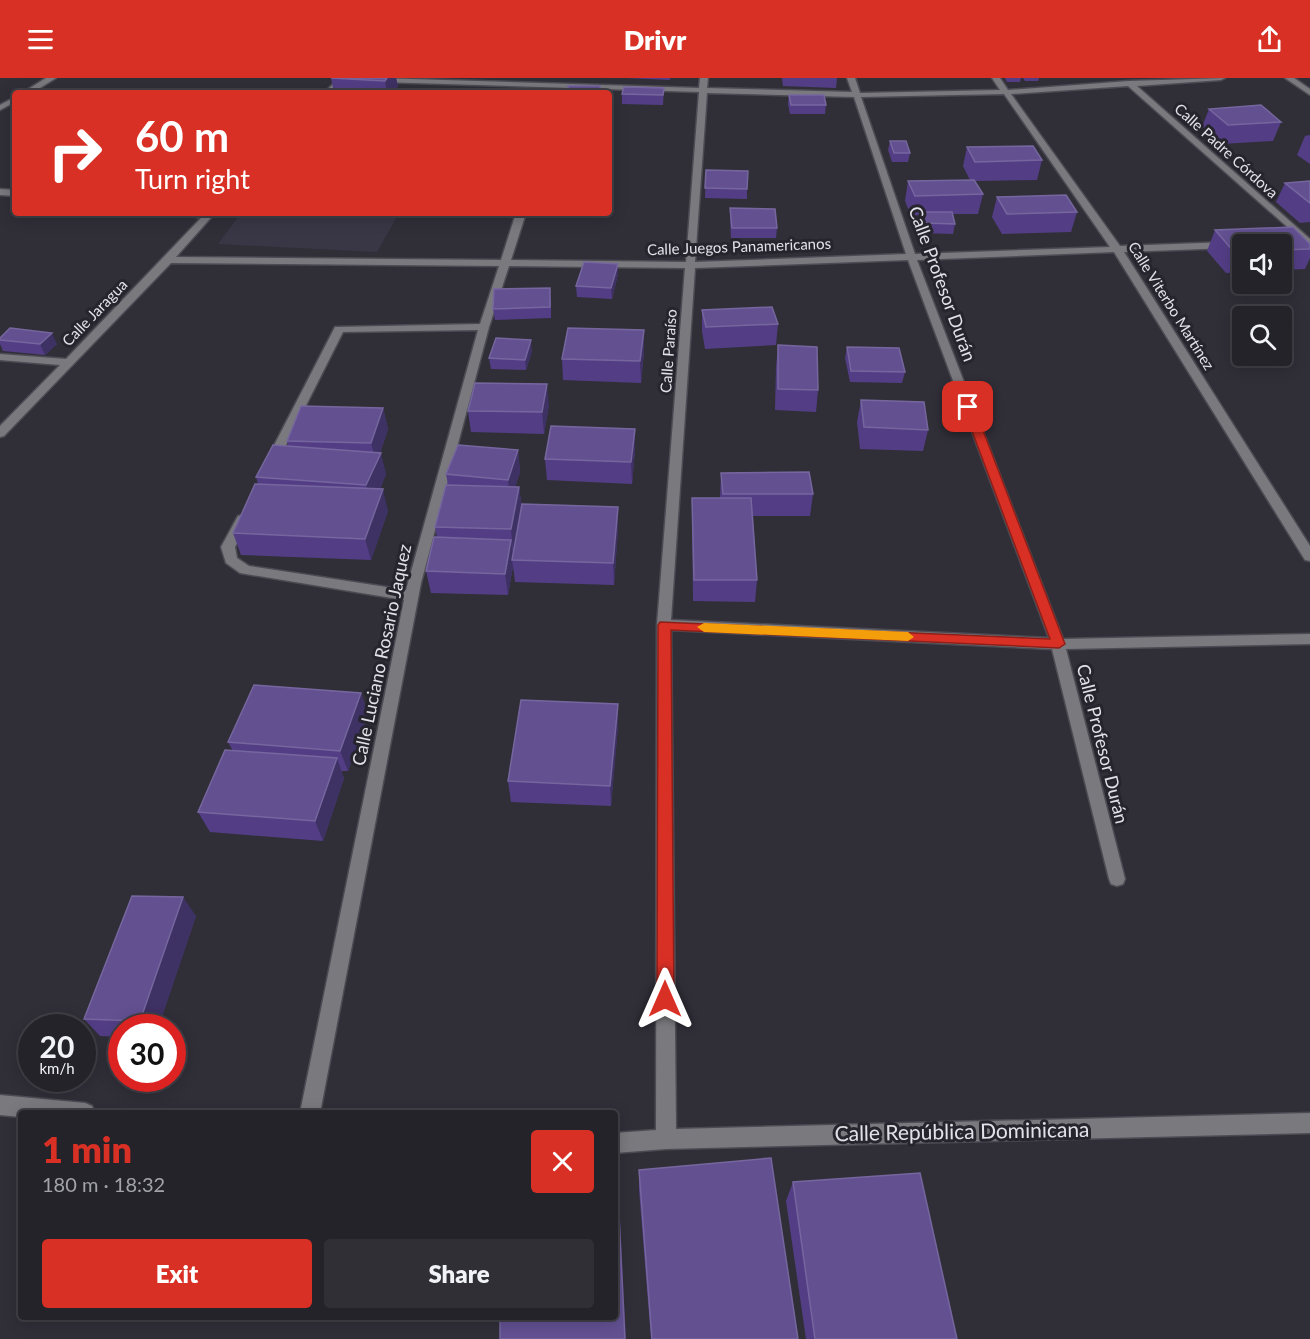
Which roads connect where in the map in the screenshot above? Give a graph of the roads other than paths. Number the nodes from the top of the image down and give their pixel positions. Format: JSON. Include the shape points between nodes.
{"nodes":[{"id":1,"x":52,"y":78,"type":"edge"},
{"id":2,"x":343,"y":78,"type":"edge"},
{"id":3,"x":563,"y":78,"type":"edge"},
{"id":4,"x":704,"y":78,"type":"edge"},
{"id":5,"x":851,"y":78,"type":"edge"},
{"id":6,"x":996,"y":78,"type":"edge"},
{"id":7,"x":1123,"y":78,"type":"edge"},
{"id":8,"x":1221,"y":78,"type":"edge"},
{"id":9,"x":1289,"y":78,"type":"edge"},
{"id":10,"x":354,"y":79,"type":"edge"},
{"id":11,"x":366,"y":79,"type":"edge"},
{"id":12,"x":1132,"y":85,"type":"junction"},
{"id":13,"x":31,"y":90,"type":"edge"},
{"id":14,"x":331,"y":90,"type":"edge"},
{"id":15,"x":559,"y":90,"type":"edge"},
{"id":16,"x":612,"y":91,"type":"edge"},
{"id":17,"x":705,"y":92,"type":"junction"},
{"id":18,"x":1006,"y":92,"type":"junction"},
{"id":19,"x":1310,"y":93,"type":"edge"},
{"id":20,"x":858,"y":95,"type":"junction"},
{"id":21,"x":207,"y":216,"type":"edge"},
{"id":22,"x":520,"y":216,"type":"edge"},
{"id":23,"x":1296,"y":243,"type":"edge"},
{"id":24,"x":1309,"y":243,"type":"edge"},
{"id":25,"x":1232,"y":244,"type":"edge"},
{"id":26,"x":1117,"y":249,"type":"junction"},
{"id":27,"x":911,"y":256,"type":"junction"},
{"id":28,"x":168,"y":260,"type":"junction"},
{"id":29,"x":505,"y":265,"type":"junction"},
{"id":30,"x":691,"y":265,"type":"junction"},
{"id":31,"x":484,"y":327,"type":"junction"},
{"id":32,"x":0,"y":357,"type":"edge"},
{"id":33,"x":68,"y":362,"type":"junction"},
{"id":34,"x":0,"y":433,"type":"edge"},
{"id":35,"x":266,"y":472,"type":"edge"},
{"id":36,"x":250,"y":505,"type":"edge"},
{"id":37,"x":1310,"y":557,"type":"edge"},
{"id":38,"x":412,"y":596,"type":"junction"},
{"id":39,"x":664,"y":625,"type":"junction"},
{"id":40,"x":1310,"y":639,"type":"edge"},
{"id":41,"x":1059,"y":644,"type":"junction"},
{"id":42,"x":1118,"y":879,"type":"dead end"},
{"id":43,"x":0,"y":1105,"type":"edge"},
{"id":44,"x":53,"y":1110,"type":"edge"},
{"id":45,"x":311,"y":1110,"type":"edge"},
{"id":46,"x":1310,"y":1123,"type":"edge"},
{"id":47,"x":666,"y":1139,"type":"junction"},
{"id":48,"x":618,"y":1143,"type":"edge"}],
"edges":[{"from":1,"to":13,"type":"street"},
{"from":2,"to":10,"type":"street"},
{"from":2,"to":14,"type":"street"},
{"from":3,"to":15,"type":"street"},
{"from":4,"to":17,"type":"street","name":"Calle Paraíso"},
{"from":5,"to":20,"type":"street","name":"Calle Profesor Durán"},
{"from":6,"to":18,"type":"street","name":"Calle Viterbo Martínez"},
{"from":7,"to":12,"type":"street","name":"Calle Padre Córdova"},
{"from":8,"to":12,"type":"street"},
{"from":9,"to":19,"type":"street"},
{"from":11,"to":15,"type":"street"},
{"from":12,"to":18,"type":"street"},
{"from":12,"to":24,"type":"street","name":"Calle Padre Córdova"},
{"from":16,"to":17,"type":"street"},
{"from":17,"to":20,"type":"street"},
{"from":17,"to":30,"type":"street","name":"Calle Paraíso"},
{"from":18,"to":20,"type":"street"},
{"from":18,"to":26,"type":"street","name":"Calle Viterbo Martínez"},
{"from":20,"to":27,"type":"street","name":"Calle Profesor Durán"},
{"from":21,"to":28,"type":"street","name":"Calle Jaragua"},
{"from":22,"to":29,"type":"street","name":"Calle Luciano Rosario Jaquez"},
{"from":23,"to":24,"type":"street"},
{"from":25,"to":26,"type":"street","name":"Calle Juegos Panamericanos"},
{"from":26,"to":27,"type":"street","name":"Calle Juegos Panamericanos"},
{"from":26,"to":37,"type":"street","name":"Calle Viterbo Martínez"},
{"from":27,"to":30,"type":"street","name":"Calle Juegos Panamericanos"},
{"from":27,"to":41,"type":"street","name":"Calle Profesor Durán"},
{"from":28,"to":29,"type":"street","name":"Calle Juegos Panamericanos"},
{"from":28,"to":33,"type":"street","name":"Calle Jaragua"},
{"from":29,"to":30,"type":"street","name":"Calle Juegos Panamericanos"},
{"from":29,"to":31,"type":"street","name":"Calle Luciano Rosario Jaquez"},
{"from":30,"to":39,"type":"street","name":"Calle Paraíso"},
{"from":31,"to":35,"type":"street","via":[[339,329]]},
{"from":31,"to":38,"type":"street","name":"Calle Luciano Rosario Jaquez"},
{"from":32,"to":33,"type":"street"},
{"from":33,"to":34,"type":"street","name":"Calle Jaragua"},
{"from":36,"to":38,"type":"street","via":[[228,547],[231,560],[245,570]]},
{"from":38,"to":45,"type":"street","name":"Calle Luciano Rosario Jaquez"},
{"from":39,"to":41,"type":"street"},
{"from":39,"to":47,"type":"street","name":"Calle Paraíso"},
{"from":40,"to":41,"type":"street"},
{"from":41,"to":42,"type":"street","name":"Calle Profesor Durán"},
{"from":43,"to":44,"type":"street"},
{"from":46,"to":47,"type":"street","name":"Calle República Dominicana"},
{"from":47,"to":48,"type":"street","name":"Calle República Dominicana"}]}
